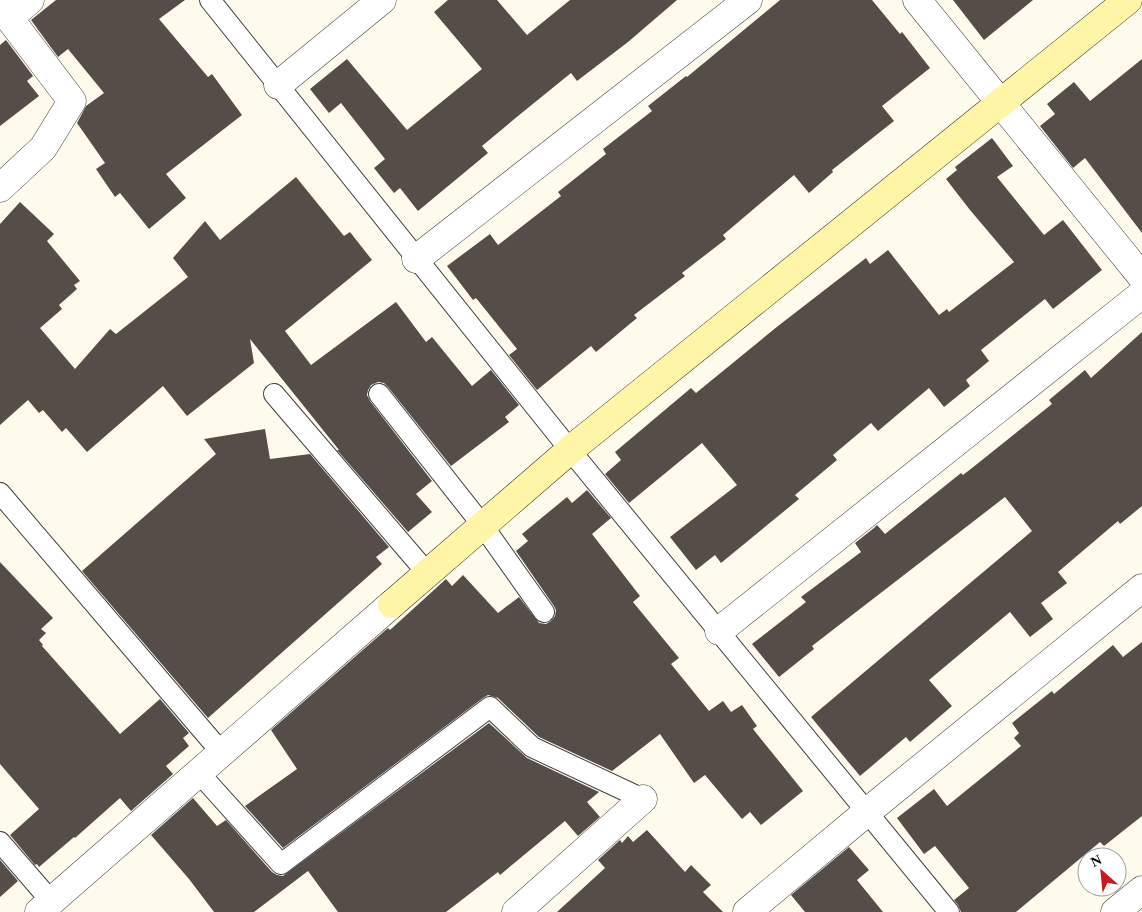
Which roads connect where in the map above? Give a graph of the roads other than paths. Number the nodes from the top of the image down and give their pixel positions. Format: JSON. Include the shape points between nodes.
{"nodes":[{"id":1,"x":30,"y":0,"type":"edge"},
{"id":2,"x":210,"y":0,"type":"edge"},
{"id":3,"x":382,"y":0,"type":"edge"},
{"id":4,"x":748,"y":0,"type":"edge"},
{"id":5,"x":917,"y":0,"type":"edge"},
{"id":6,"x":1128,"y":0,"type":"edge"},
{"id":7,"x":5,"y":12,"type":"edge"},
{"id":8,"x":278,"y":85,"type":"junction"},
{"id":9,"x":1001,"y":103,"type":"junction"},
{"id":10,"x":0,"y":188,"type":"edge"},
{"id":11,"x":416,"y":259,"type":"junction"},
{"id":12,"x":1142,"y":277,"type":"edge"},
{"id":13,"x":1142,"y":294,"type":"edge"},
{"id":14,"x":274,"y":394,"type":"dead end"},
{"id":15,"x":379,"y":394,"type":"dead end"},
{"id":16,"x":570,"y":450,"type":"junction"},
{"id":17,"x":0,"y":493,"type":"edge"},
{"id":18,"x":482,"y":526,"type":"junction"},
{"id":19,"x":428,"y":574,"type":"junction"},
{"id":20,"x":1142,"y":588,"type":"edge"},
{"id":21,"x":544,"y":612,"type":"dead end"},
{"id":22,"x":719,"y":631,"type":"junction"},
{"id":23,"x":222,"y":753,"type":"junction"},
{"id":24,"x":199,"y":773,"type":"junction"},
{"id":25,"x":643,"y":799,"type":"joint"},
{"id":26,"x":867,"y":812,"type":"junction"},
{"id":27,"x":0,"y":842,"type":"edge"},
{"id":28,"x":1142,"y":890,"type":"edge"},
{"id":29,"x":45,"y":907,"type":"edge"},
{"id":30,"x":516,"y":912,"type":"edge"},
{"id":31,"x":747,"y":912,"type":"edge"},
{"id":32,"x":949,"y":912,"type":"edge"},
{"id":33,"x":1114,"y":912,"type":"edge"}],
"edges":[{"from":1,"to":7,"type":"street"},
{"from":2,"to":8,"type":"lane"},
{"from":3,"to":8,"type":"street"},
{"from":4,"to":11,"type":"street"},
{"from":5,"to":9,"type":"street"},
{"from":6,"to":9,"type":"street"},
{"from":7,"to":10,"type":"street","via":[[72,101],[43,148]]},
{"from":8,"to":11,"type":"lane"},
{"from":9,"to":12,"type":"street"},
{"from":9,"to":16,"type":"street"},
{"from":11,"to":16,"type":"lane"},
{"from":13,"to":22,"type":"street"},
{"from":14,"to":19,"type":"lane"},
{"from":15,"to":18,"type":"lane"},
{"from":16,"to":18,"type":"street"},
{"from":16,"to":22,"type":"lane"},
{"from":17,"to":23,"type":"lane"},
{"from":18,"to":19,"type":"street"},
{"from":18,"to":21,"type":"lane"},
{"from":19,"to":23,"type":"street"},
{"from":20,"to":26,"type":"street"},
{"from":22,"to":26,"type":"lane"},
{"from":23,"to":24,"type":"street"},
{"from":24,"to":25,"type":"lane","via":[[281,864],[490,707],[532,747]]},
{"from":24,"to":29,"type":"street"},
{"from":25,"to":30,"type":"street"},
{"from":26,"to":31,"type":"street"},
{"from":26,"to":32,"type":"lane"},
{"from":27,"to":29,"type":"lane"},
{"from":28,"to":33,"type":"street"}]}
